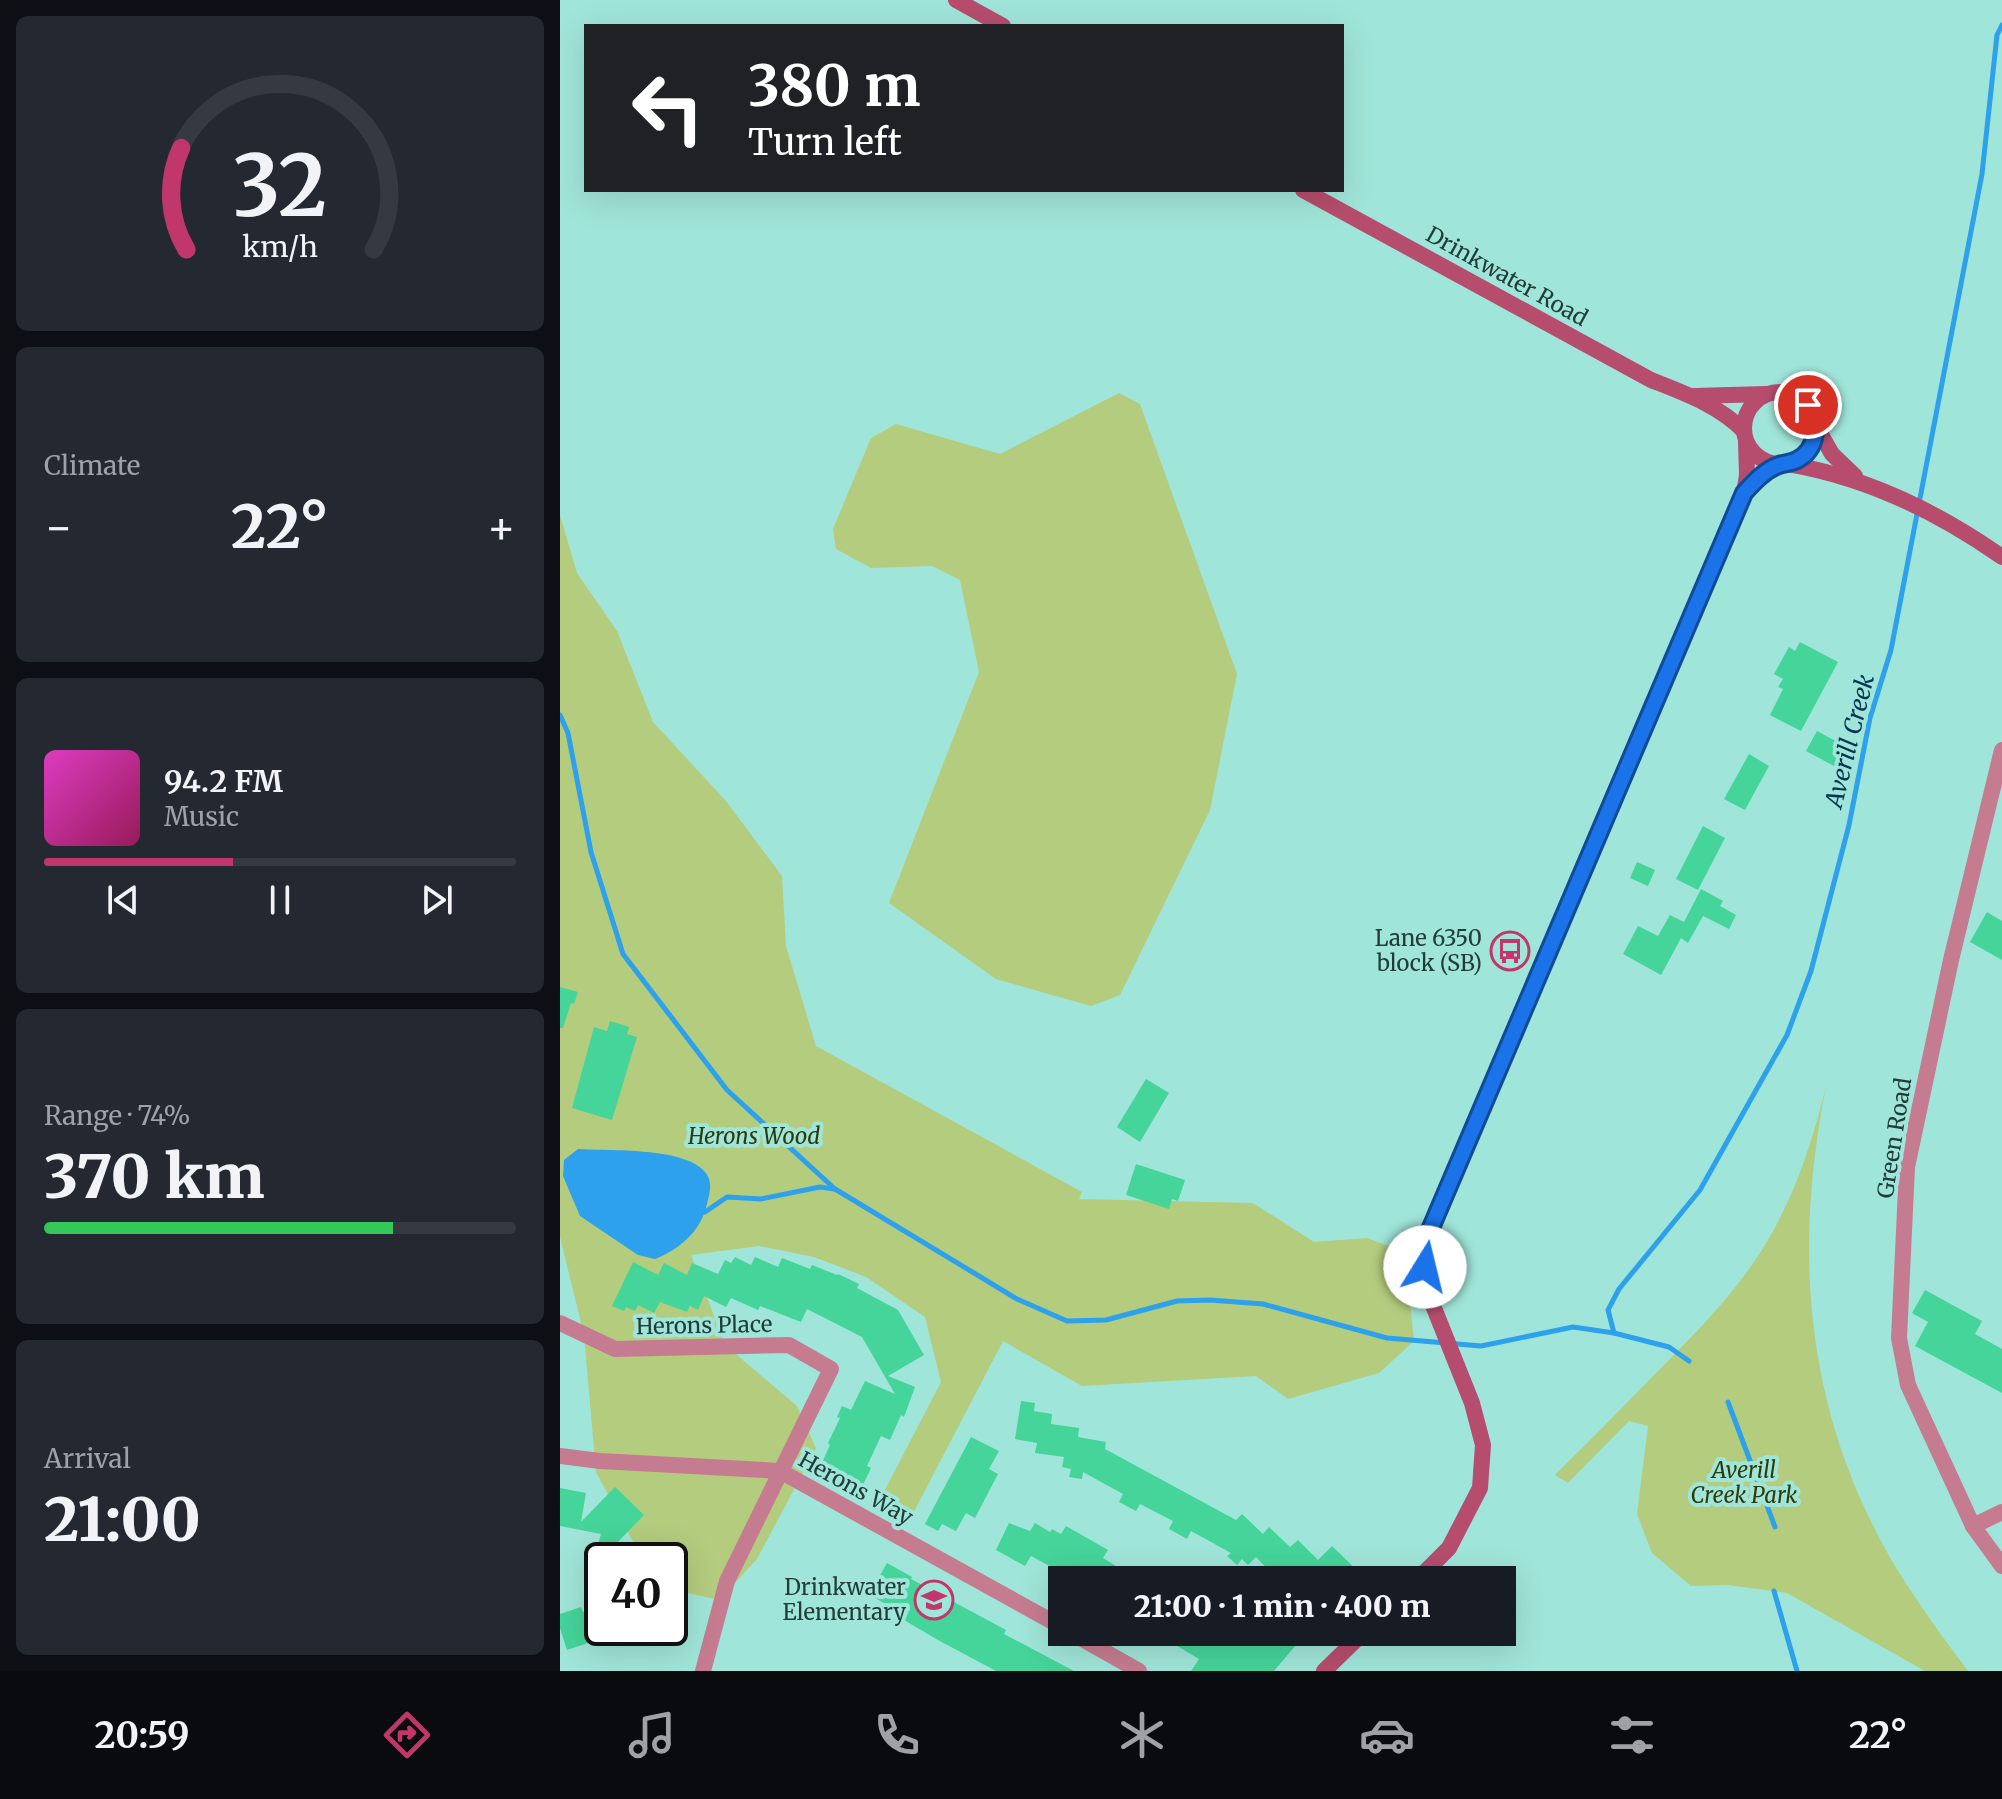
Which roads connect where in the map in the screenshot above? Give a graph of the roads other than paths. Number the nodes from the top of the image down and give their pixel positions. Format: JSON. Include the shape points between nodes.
{"nodes":[{"id":1,"x":956,"y":0,"type":"edge"},
{"id":2,"x":999,"y":24,"type":"edge"},
{"id":3,"x":1307,"y":192,"type":"edge"},
{"id":4,"x":1766,"y":394,"type":"junction"},
{"id":5,"x":1692,"y":396,"type":"junction"},
{"id":6,"x":1816,"y":426,"type":"junction"},
{"id":7,"x":1745,"y":436,"type":"junction"},
{"id":8,"x":1784,"y":464,"type":"junction"},
{"id":9,"x":1859,"y":480,"type":"junction"},
{"id":10,"x":1744,"y":493,"type":"junction"},
{"id":11,"x":2002,"y":557,"type":"edge"},
{"id":12,"x":2002,"y":750,"type":"edge"},
{"id":13,"x":560,"y":1323,"type":"edge"},
{"id":14,"x":560,"y":1456,"type":"edge"},
{"id":15,"x":780,"y":1471,"type":"junction"},
{"id":16,"x":2002,"y":1512,"type":"edge"},
{"id":17,"x":1973,"y":1526,"type":"junction"},
{"id":18,"x":1431,"y":1566,"type":"edge"},
{"id":19,"x":2002,"y":1566,"type":"edge"},
{"id":20,"x":1048,"y":1619,"type":"edge"},
{"id":21,"x":1095,"y":1646,"type":"edge"},
{"id":22,"x":1350,"y":1646,"type":"edge"},
{"id":23,"x":703,"y":1671,"type":"edge"},
{"id":24,"x":1139,"y":1671,"type":"edge"},
{"id":25,"x":1324,"y":1671,"type":"edge"}],
"edges":[{"from":1,"to":2,"type":"street"},
{"from":3,"to":5,"type":"street","name":"Drinkwater Road","via":[[1651,380]]},
{"from":4,"to":5,"type":"street","name":"Drinkwater Road"},
{"from":4,"to":6,"type":"street","via":[[1799,398]]},
{"from":4,"to":7,"type":"street","via":[[1749,409]]},
{"from":5,"to":7,"type":"street","name":"Drinkwater Road"},
{"from":6,"to":8,"type":"street","via":[[1809,450]]},
{"from":6,"to":9,"type":"street","via":[[1832,454]]},
{"from":7,"to":8,"type":"street","via":[[1760,458]]},
{"from":7,"to":10,"type":"street"},
{"from":8,"to":9,"type":"street"},
{"from":8,"to":10,"type":"street"},
{"from":9,"to":11,"type":"street","via":[[1971,535]]},
{"from":10,"to":18,"type":"street","via":[[1430,1230],[1425,1267],[1432,1303],[1483,1445],[1480,1488],[1449,1548]]},
{"from":12,"to":17,"type":"street","name":"Green Road","via":[[1907,1167],[1899,1338],[1908,1385]]},
{"from":13,"to":15,"type":"street","name":"Herons Place","via":[[615,1349],[789,1345],[831,1369]]},
{"from":14,"to":15,"type":"street","name":"Herons Way"},
{"from":15,"to":20,"type":"street","name":"Herons Way"},
{"from":15,"to":23,"type":"street","via":[[727,1581]]},
{"from":16,"to":17,"type":"street"},
{"from":17,"to":19,"type":"street","name":"Green Road"},
{"from":21,"to":24,"type":"street"},
{"from":22,"to":25,"type":"street"}]}
